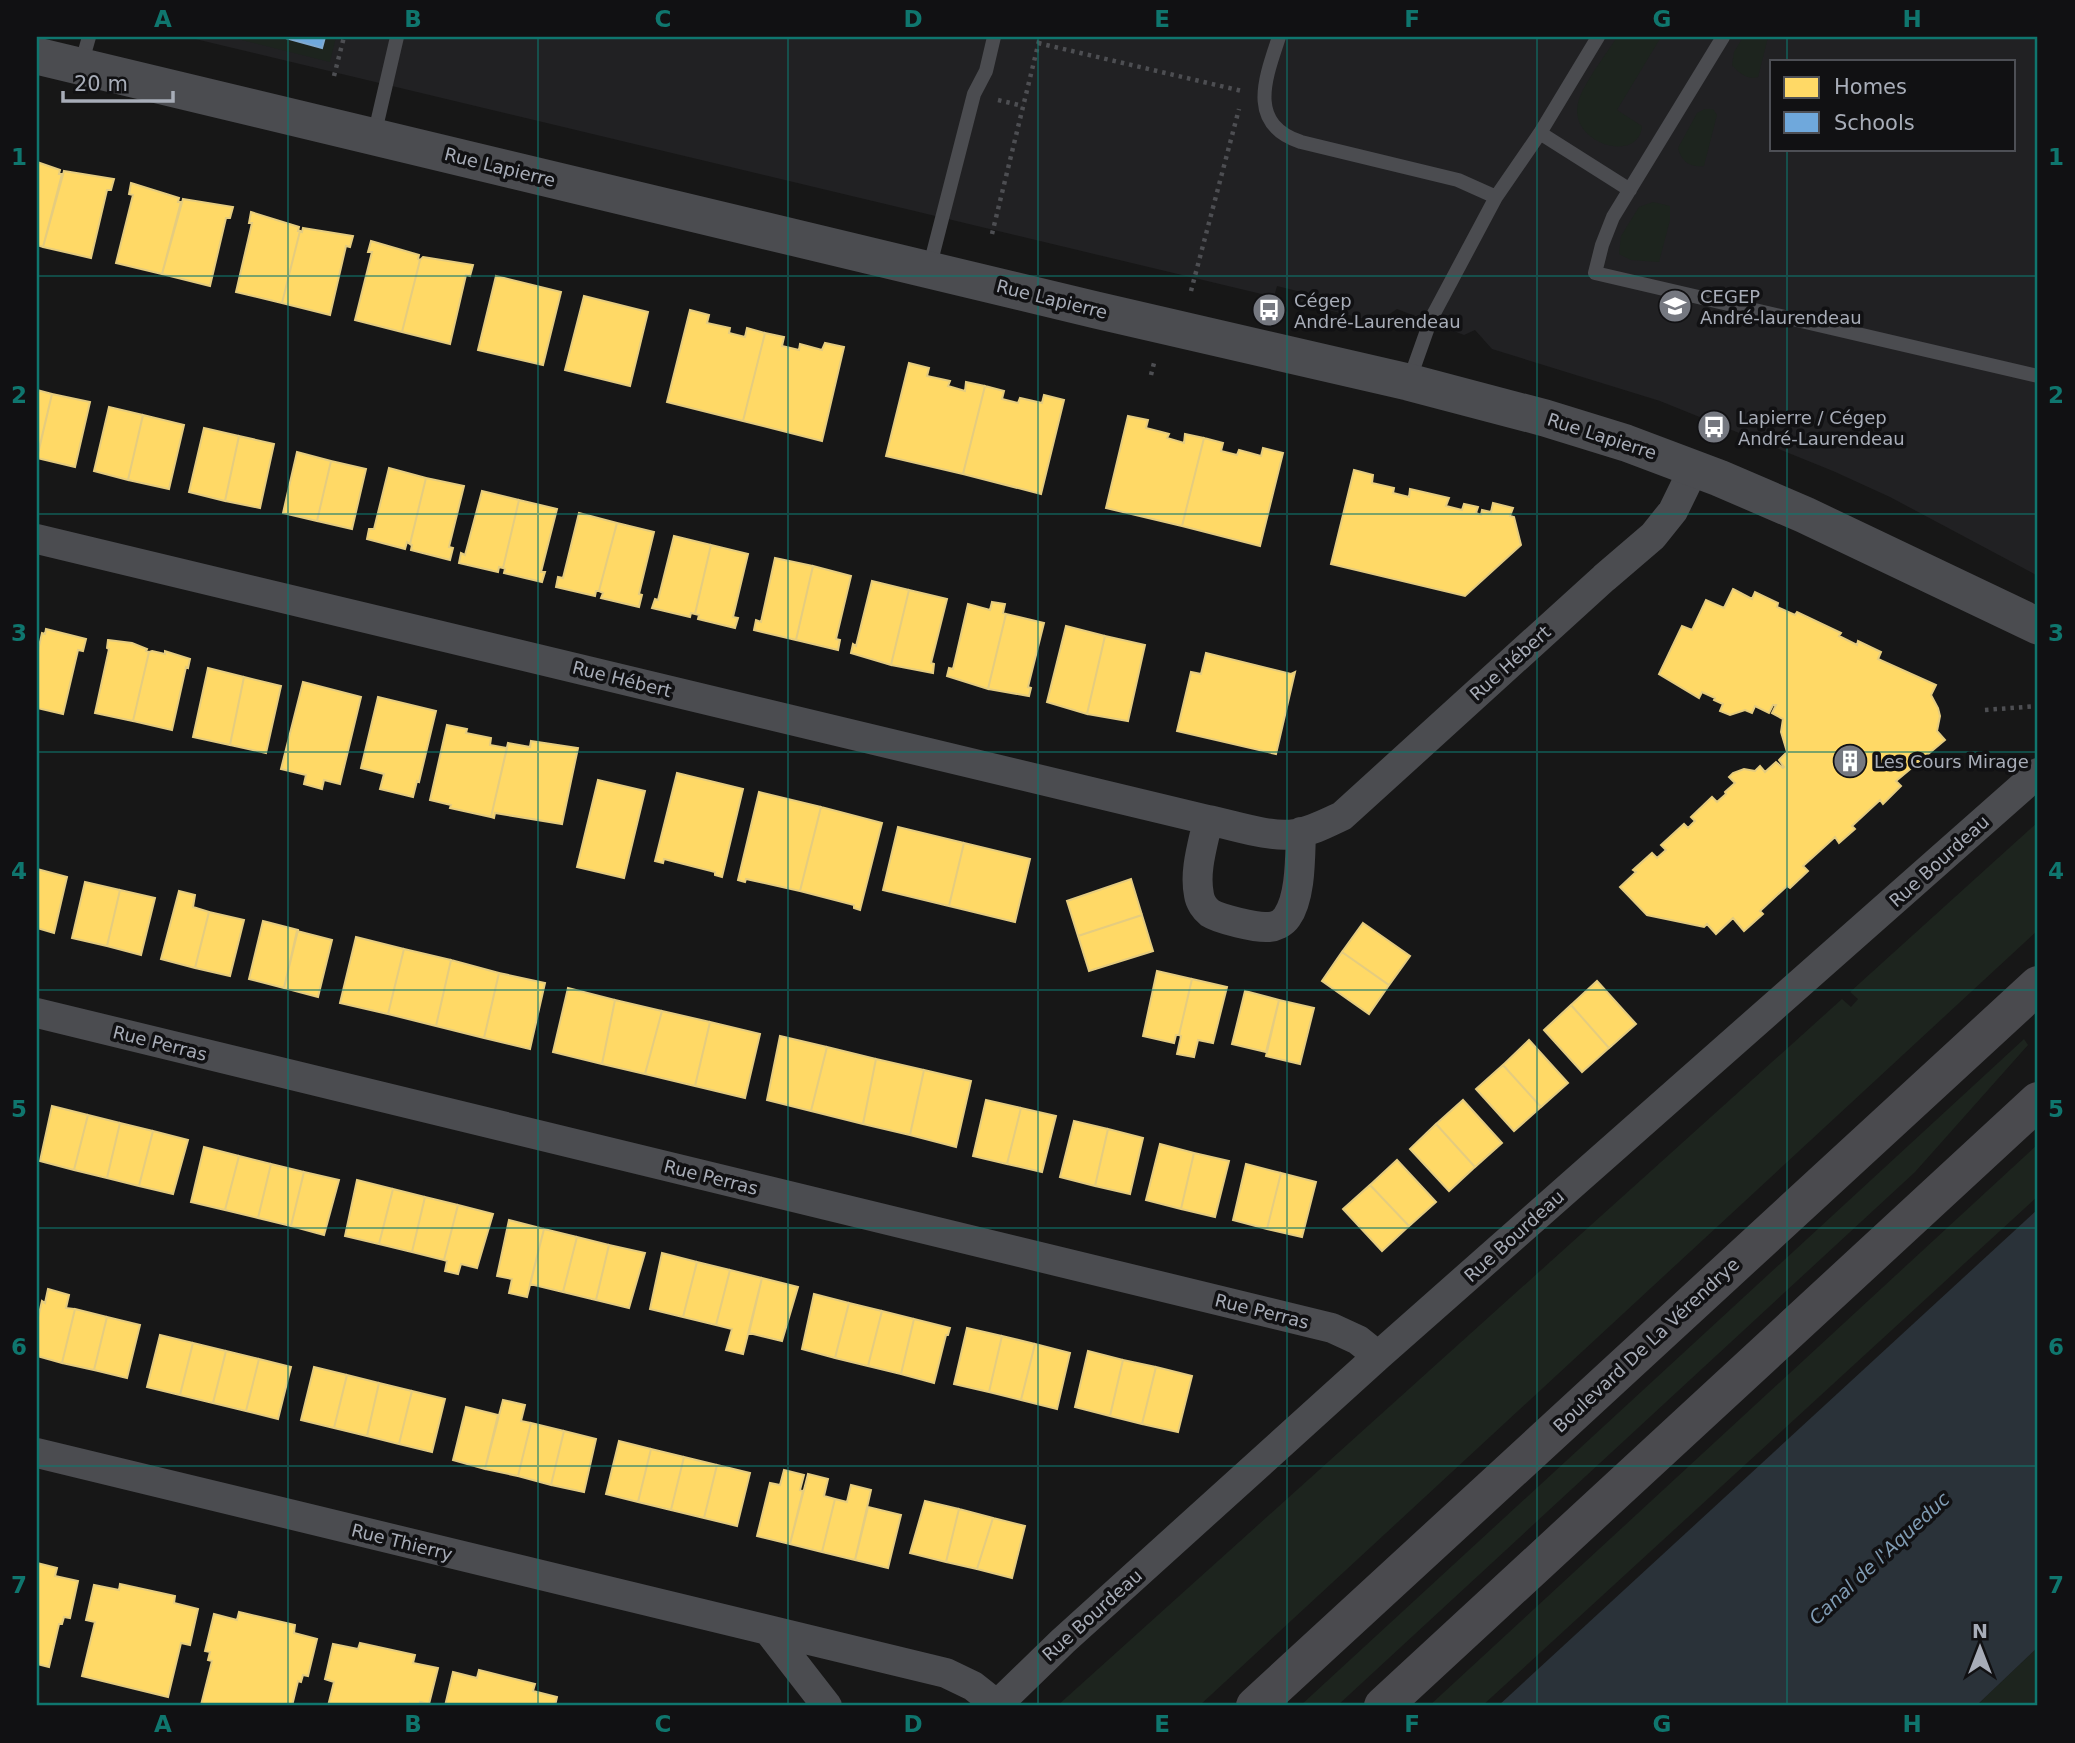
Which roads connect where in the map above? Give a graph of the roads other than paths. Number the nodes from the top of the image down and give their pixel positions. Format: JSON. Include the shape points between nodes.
{"nodes":[{"id":1,"x":397,"y":37,"type":"edge"},
{"id":2,"x":995,"y":37,"type":"edge"},
{"id":3,"x":1279,"y":37,"type":"edge"},
{"id":4,"x":1598,"y":37,"type":"edge"},
{"id":5,"x":1723,"y":37,"type":"edge"},
{"id":6,"x":85,"y":52,"type":"edge"},
{"id":7,"x":37,"y":56,"type":"edge"},
{"id":8,"x":1540,"y":133,"type":"junction"},
{"id":9,"x":374,"y":136,"type":"junction"},
{"id":10,"x":1630,"y":190,"type":"junction"},
{"id":11,"x":1496,"y":197,"type":"junction"},
{"id":12,"x":929,"y":270,"type":"junction"},
{"id":13,"x":2038,"y":376,"type":"edge"},
{"id":14,"x":1408,"y":382,"type":"junction"},
{"id":15,"x":1694,"y":468,"type":"junction"},
{"id":16,"x":37,"y":539,"type":"edge"},
{"id":17,"x":2038,"y":626,"type":"edge"},
{"id":18,"x":2038,"y":772,"type":"edge"},
{"id":19,"x":1208,"y":820,"type":"junction"},
{"id":20,"x":1301,"y":832,"type":"junction"},
{"id":21,"x":2038,"y":985,"type":"edge"},
{"id":22,"x":37,"y":1013,"type":"edge"},
{"id":23,"x":2038,"y":1101,"type":"edge"},
{"id":24,"x":1378,"y":1356,"type":"junction"},
{"id":25,"x":37,"y":1453,"type":"edge"},
{"id":26,"x":768,"y":1630,"type":"junction"},
{"id":27,"x":996,"y":1705,"type":"edge"},
{"id":28,"x":827,"y":1706,"type":"edge"},
{"id":29,"x":1255,"y":1706,"type":"edge"},
{"id":30,"x":1382,"y":1706,"type":"edge"}],
"edges":[{"from":1,"to":9,"type":"lane"},
{"from":2,"to":12,"type":"lane","via":[[986,72],[974,94]]},
{"from":3,"to":11,"type":"lane","via":[[1265,95],[1268,118],[1279,131],[1301,142],[1458,180]]},
{"from":4,"to":8,"type":"lane"},
{"from":5,"to":10,"type":"lane"},
{"from":6,"to":7,"type":"street","name":"Rue Lapierre"},
{"from":6,"to":9,"type":"street","name":"Rue Lapierre"},
{"from":8,"to":10,"type":"lane"},
{"from":8,"to":11,"type":"lane"},
{"from":9,"to":12,"type":"street","name":"Rue Lapierre"},
{"from":10,"to":13,"type":"lane","via":[[1606,233],[1595,273]]},
{"from":11,"to":14,"type":"lane","via":[[1431,319]]},
{"from":12,"to":14,"type":"street","name":"Rue Lapierre"},
{"from":14,"to":15,"type":"street","name":"Rue Lapierre","via":[[1569,425]]},
{"from":15,"to":17,"type":"street","name":"Rue Lapierre","via":[[1805,515]]},
{"from":15,"to":20,"type":"street","name":"Rue Hébert","via":[[1673,511],[1653,536],[1342,816]]},
{"from":16,"to":19,"type":"street","name":"Rue Hébert"},
{"from":18,"to":24,"type":"street","name":"Rue Bourdeau"},
{"from":19,"to":20,"type":"street","name":"Rue Hébert","via":[[1271,833]]},
{"from":19,"to":20,"type":"street","via":[[1198,872],[1202,904],[1220,918],[1267,928],[1279,925],[1291,906],[1300,868]]},
{"from":21,"to":29,"type":"main road","name":"Boulevard De La Vérendrye"},
{"from":22,"to":24,"type":"street","name":"Rue Perras","via":[[1332,1328],[1358,1339]]},
{"from":23,"to":30,"type":"main road"},
{"from":24,"to":27,"type":"street","name":"Rue Bourdeau"},
{"from":25,"to":26,"type":"street","name":"Rue Thierry"},
{"from":26,"to":27,"type":"street","name":"Rue Thierry","via":[[946,1673],[973,1686]]},
{"from":26,"to":28,"type":"street"}]}
